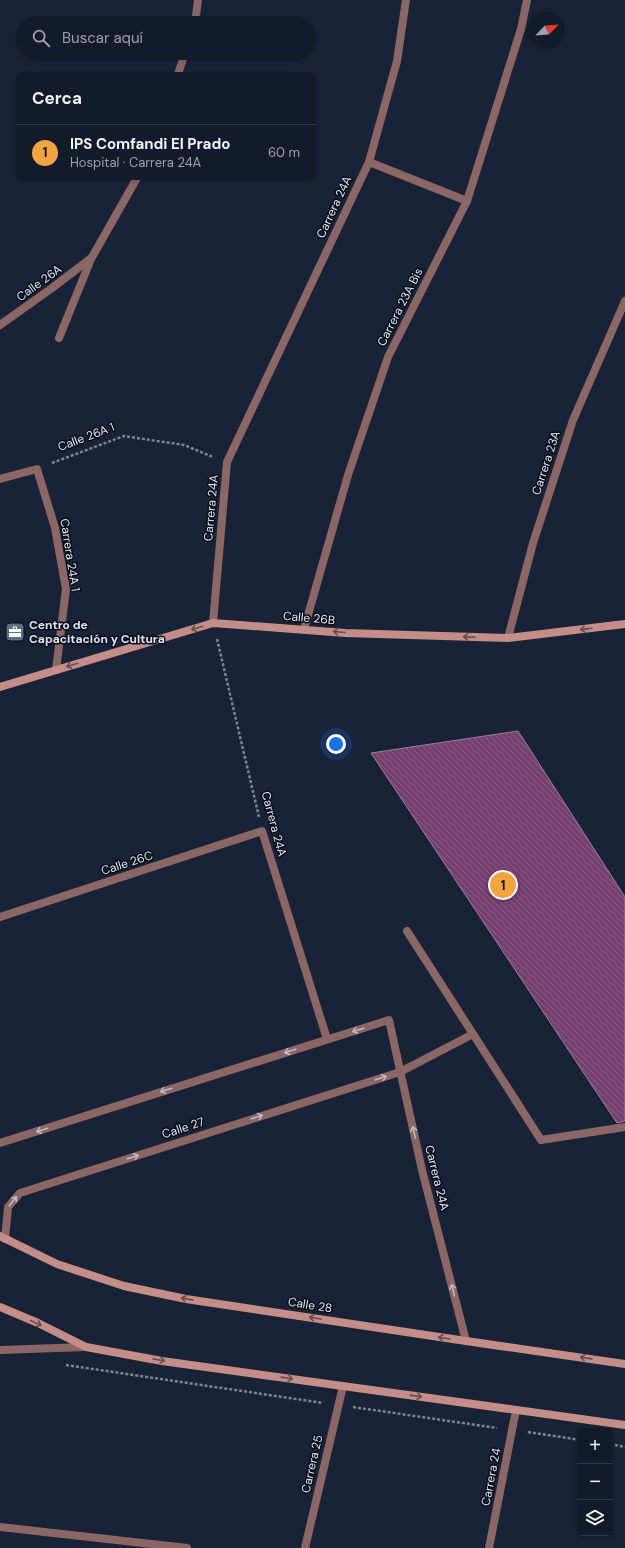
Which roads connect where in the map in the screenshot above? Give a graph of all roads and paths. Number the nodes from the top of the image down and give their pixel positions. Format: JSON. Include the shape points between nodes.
{"nodes":[{"id":1,"x":198,"y":0,"type":"edge"},
{"id":2,"x":406,"y":0,"type":"edge"},
{"id":3,"x":527,"y":0,"type":"edge"},
{"id":4,"x":196,"y":16,"type":"edge"},
{"id":5,"x":183,"y":60,"type":"edge"},
{"id":6,"x":179,"y":72,"type":"edge"},
{"id":7,"x":369,"y":162,"type":"junction"},
{"id":8,"x":136,"y":180,"type":"edge"},
{"id":9,"x":467,"y":201,"type":"junction"},
{"id":10,"x":90,"y":259,"type":"junction"},
{"id":11,"x":625,"y":301,"type":"edge"},
{"id":12,"x":0,"y":325,"type":"edge"},
{"id":13,"x":59,"y":338,"type":"dead end"},
{"id":14,"x":227,"y":462,"type":"junction"},
{"id":15,"x":37,"y":469,"type":"junction"},
{"id":16,"x":0,"y":479,"type":"edge"},
{"id":17,"x":213,"y":623,"type":"junction"},
{"id":18,"x":625,"y":624,"type":"edge"},
{"id":19,"x":304,"y":629,"type":"junction"},
{"id":20,"x":508,"y":638,"type":"junction"},
{"id":21,"x":56,"y":670,"type":"junction"},
{"id":22,"x":0,"y":687,"type":"edge"},
{"id":23,"x":262,"y":831,"type":"junction"},
{"id":24,"x":0,"y":917,"type":"edge"},
{"id":25,"x":407,"y":931,"type":"dead end"},
{"id":26,"x":473,"y":1034,"type":"junction"},
{"id":27,"x":327,"y":1039,"type":"junction"},
{"id":28,"x":400,"y":1072,"type":"junction"},
{"id":29,"x":625,"y":1126,"type":"edge"},
{"id":30,"x":0,"y":1143,"type":"edge"},
{"id":31,"x":3,"y":1237,"type":"edge"},
{"id":32,"x":0,"y":1307,"type":"edge"},
{"id":33,"x":466,"y":1341,"type":"junction"},
{"id":34,"x":86,"y":1348,"type":"junction"},
{"id":35,"x":0,"y":1350,"type":"edge"},
{"id":36,"x":625,"y":1364,"type":"edge"},
{"id":37,"x":65,"y":1365,"type":"dead end"},
{"id":38,"x":343,"y":1386,"type":"junction"},
{"id":39,"x":339,"y":1405,"type":"junction"},
{"id":40,"x":516,"y":1410,"type":"junction"},
{"id":41,"x":625,"y":1424,"type":"edge"},
{"id":42,"x":512,"y":1430,"type":"junction"},
{"id":43,"x":577,"y":1440,"type":"edge"},
{"id":44,"x":613,"y":1444,"type":"edge"},
{"id":45,"x":625,"y":1446,"type":"edge"},
{"id":46,"x":0,"y":1527,"type":"edge"},
{"id":47,"x":187,"y":1548,"type":"edge"},
{"id":48,"x":304,"y":1548,"type":"edge"},
{"id":49,"x":489,"y":1548,"type":"edge"}],
"edges":[{"from":1,"to":4,"type":"street"},
{"from":2,"to":7,"type":"street","name":"Carrera 24A","via":[[397,61]]},
{"from":3,"to":9,"type":"street","name":"Carrera 23A Bis","via":[[521,29]]},
{"from":5,"to":6,"type":"street"},
{"from":7,"to":9,"type":"street"},
{"from":7,"to":14,"type":"street","name":"Carrera 24A"},
{"from":8,"to":10,"type":"street"},
{"from":9,"to":19,"type":"street","name":"Carrera 23A Bis","via":[[388,357],[348,475]]},
{"from":10,"to":12,"type":"street","name":"Calle 26A"},
{"from":10,"to":13,"type":"street"},
{"from":11,"to":20,"type":"street","name":"Carrera 23A","via":[[573,420],[533,543]]},
{"from":14,"to":15,"type":"path","name":"Calle 26A 1","via":[[184,445],[124,436]]},
{"from":14,"to":17,"type":"street","name":"Carrera 24A"},
{"from":15,"to":16,"type":"street"},
{"from":15,"to":21,"type":"street","name":"Carrera 24A 1","via":[[55,528],[66,589]]},
{"from":17,"to":19,"type":"main road","name":"Calle 26B"},
{"from":17,"to":21,"type":"main road","name":"Calle 26B","one_way":true},
{"from":17,"to":23,"type":"path","name":"Carrera 24A"},
{"from":18,"to":20,"type":"main road","name":"Calle 26B","one_way":true},
{"from":20,"to":19,"type":"main road","name":"Calle 26B","one_way":true,"via":[[345,633]]},
{"from":21,"to":22,"type":"main road","name":"Calle 26B"},
{"from":23,"to":24,"type":"street","name":"Calle 26C"},
{"from":23,"to":27,"type":"street","name":"Carrera 24A"},
{"from":25,"to":26,"type":"street"},
{"from":26,"to":28,"type":"street","name":"Calle 27"},
{"from":26,"to":29,"type":"street","via":[[541,1140]]},
{"from":28,"to":27,"type":"street","name":"Carrera 24A","one_way":true,"via":[[389,1020]]},
{"from":27,"to":30,"type":"street","one_way":true},
{"from":31,"to":28,"type":"street","name":"Calle 27","one_way":true,"via":[[8,1207],[20,1193]]},
{"from":33,"to":28,"type":"street","name":"Carrera 24A","one_way":true},
{"from":33,"to":31,"type":"main road","name":"Calle 28","one_way":true,"via":[[186,1298],[124,1286],[57,1264]]},
{"from":32,"to":34,"type":"main road","one_way":true},
{"from":36,"to":33,"type":"main road","name":"Calle 28","one_way":true},
{"from":34,"to":35,"type":"street"},
{"from":34,"to":38,"type":"main road","one_way":true},
{"from":37,"to":39,"type":"path"},
{"from":38,"to":39,"type":"street","name":"Carrera 25"},
{"from":38,"to":40,"type":"main road","one_way":true},
{"from":39,"to":42,"type":"path"},
{"from":39,"to":48,"type":"street","name":"Carrera 25"},
{"from":40,"to":41,"type":"main road"},
{"from":40,"to":42,"type":"street","name":"Carrera 24"},
{"from":42,"to":43,"type":"path"},
{"from":42,"to":49,"type":"street","name":"Carrera 24"},
{"from":44,"to":45,"type":"path"},
{"from":46,"to":47,"type":"street"}]}
